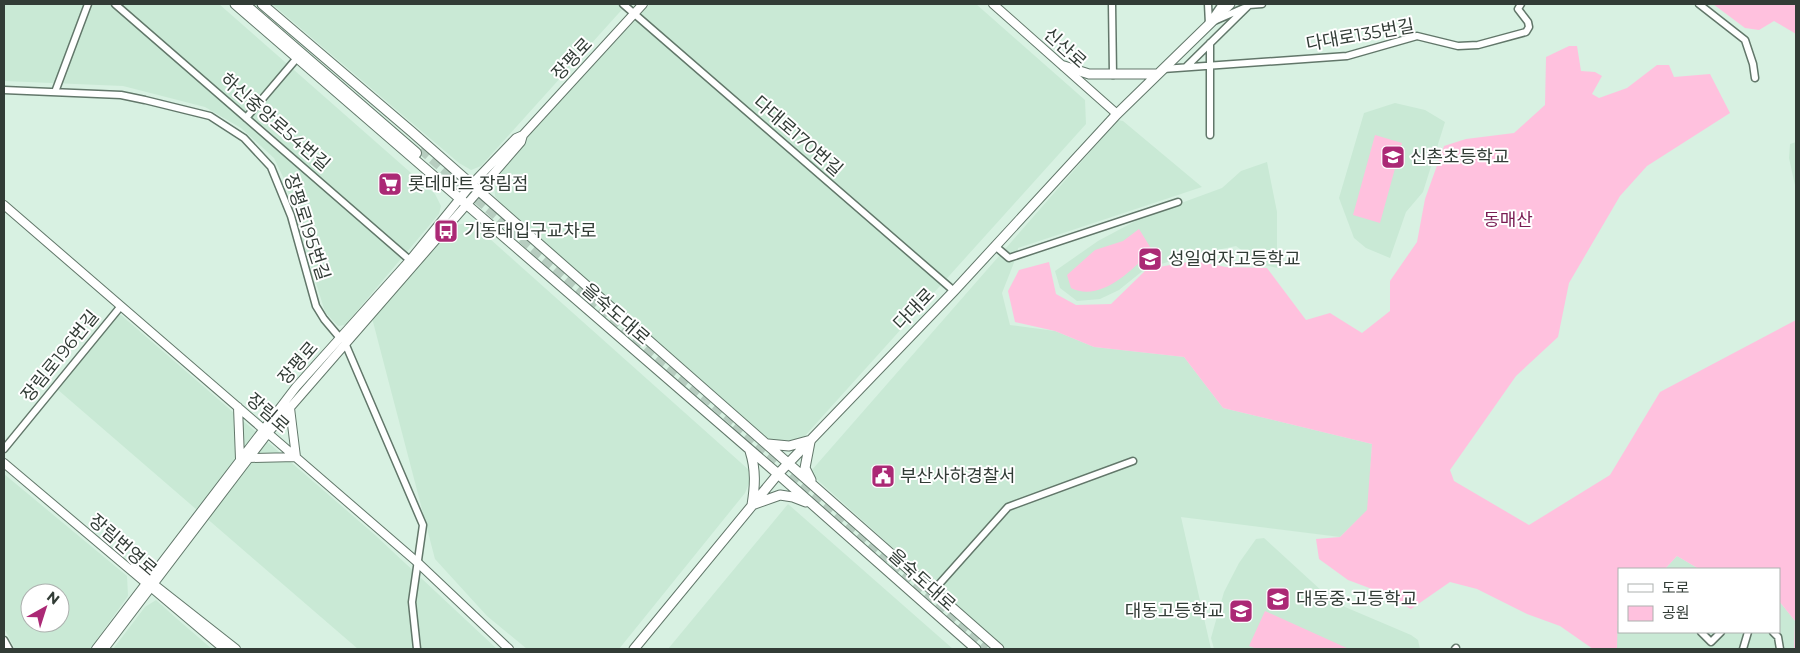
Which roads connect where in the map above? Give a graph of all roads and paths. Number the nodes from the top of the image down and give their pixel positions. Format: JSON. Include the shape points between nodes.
{"nodes":[{"id":1,"x":88,"y":4,"type":"edge"},
{"id":2,"x":115,"y":4,"type":"edge"},
{"id":3,"x":235,"y":4,"type":"edge"},
{"id":4,"x":244,"y":4,"type":"edge"},
{"id":5,"x":254,"y":4,"type":"edge"},
{"id":6,"x":262,"y":4,"type":"edge"},
{"id":7,"x":623,"y":4,"type":"edge"},
{"id":8,"x":643,"y":4,"type":"edge"},
{"id":9,"x":994,"y":4,"type":"edge"},
{"id":10,"x":1112,"y":4,"type":"edge"},
{"id":11,"x":1208,"y":4,"type":"edge"},
{"id":12,"x":1222,"y":4,"type":"edge"},
{"id":13,"x":1230,"y":4,"type":"edge"},
{"id":14,"x":1262,"y":4,"type":"edge"},
{"id":15,"x":1521,"y":4,"type":"edge"},
{"id":16,"x":1699,"y":4,"type":"edge"},
{"id":17,"x":1250,"y":5,"type":"edge"},
{"id":18,"x":634,"y":14,"type":"junction"},
{"id":19,"x":1208,"y":24,"type":"junction"},
{"id":20,"x":1210,"y":43,"type":"junction"},
{"id":21,"x":297,"y":58,"type":"junction"},
{"id":22,"x":1064,"y":66,"type":"junction"},
{"id":23,"x":1210,"y":66,"type":"junction"},
{"id":24,"x":1186,"y":67,"type":"junction"},
{"id":25,"x":1160,"y":71,"type":"junction"},
{"id":26,"x":1113,"y":75,"type":"junction"},
{"id":27,"x":1755,"y":78,"type":"dead end"},
{"id":28,"x":4,"y":90,"type":"edge"},
{"id":29,"x":55,"y":92,"type":"junction"},
{"id":30,"x":1117,"y":114,"type":"junction"},
{"id":31,"x":246,"y":118,"type":"junction"},
{"id":32,"x":1210,"y":135,"type":"dead end"},
{"id":33,"x":475,"y":188,"type":"junction"},
{"id":34,"x":462,"y":202,"type":"junction"},
{"id":35,"x":1178,"y":202,"type":"dead end"},
{"id":36,"x":4,"y":205,"type":"edge"},
{"id":37,"x":995,"y":246,"type":"junction"},
{"id":38,"x":412,"y":262,"type":"junction"},
{"id":39,"x":954,"y":291,"type":"junction"},
{"id":40,"x":121,"y":306,"type":"junction"},
{"id":41,"x":343,"y":340,"type":"junction"},
{"id":42,"x":238,"y":407,"type":"junction"},
{"id":43,"x":290,"y":408,"type":"junction"},
{"id":44,"x":266,"y":431,"type":"junction"},
{"id":45,"x":811,"y":440,"type":"junction"},
{"id":46,"x":768,"y":444,"type":"junction"},
{"id":47,"x":4,"y":449,"type":"edge"},
{"id":48,"x":750,"y":451,"type":"junction"},
{"id":49,"x":296,"y":457,"type":"junction"},
{"id":50,"x":249,"y":458,"type":"junction"},
{"id":51,"x":240,"y":459,"type":"junction"},
{"id":52,"x":1133,"y":461,"type":"dead end"},
{"id":53,"x":4,"y":463,"type":"edge"},
{"id":54,"x":789,"y":463,"type":"junction"},
{"id":55,"x":778,"y":474,"type":"junction"},
{"id":56,"x":813,"y":484,"type":"junction"},
{"id":57,"x":811,"y":503,"type":"junction"},
{"id":58,"x":752,"y":505,"type":"junction"},
{"id":59,"x":417,"y":562,"type":"junction"},
{"id":60,"x":149,"y":584,"type":"junction"},
{"id":61,"x":933,"y":590,"type":"junction"},
{"id":62,"x":1702,"y":633,"type":"edge"},
{"id":63,"x":1721,"y":633,"type":"edge"},
{"id":64,"x":1748,"y":633,"type":"edge"},
{"id":65,"x":1774,"y":633,"type":"edge"},
{"id":66,"x":4,"y":640,"type":"edge"},
{"id":67,"x":9,"y":649,"type":"edge"},
{"id":68,"x":96,"y":649,"type":"edge"},
{"id":69,"x":104,"y":649,"type":"edge"},
{"id":70,"x":224,"y":649,"type":"edge"},
{"id":71,"x":236,"y":649,"type":"edge"},
{"id":72,"x":417,"y":649,"type":"edge"},
{"id":73,"x":509,"y":649,"type":"edge"},
{"id":74,"x":634,"y":649,"type":"edge"},
{"id":75,"x":976,"y":649,"type":"edge"},
{"id":76,"x":999,"y":649,"type":"edge"},
{"id":77,"x":1743,"y":649,"type":"edge"},
{"id":78,"x":1780,"y":649,"type":"edge"}],
"edges":[{"from":1,"to":29,"type":"street"},
{"from":2,"to":31,"type":"street","name":"하신중앙로54번길"},
{"from":3,"to":21,"type":"main road","name":"을숙도대로"},
{"from":4,"to":5,"type":"highway","via":[[419,151]]},
{"from":6,"to":33,"type":"main road","name":"을숙도대로"},
{"from":7,"to":18,"type":"street","name":"다대로170번길"},
{"from":8,"to":18,"type":"street","name":"장평로"},
{"from":9,"to":22,"type":"street","name":"신산로"},
{"from":10,"to":26,"type":"street"},
{"from":11,"to":19,"type":"street"},
{"from":12,"to":19,"type":"street"},
{"from":13,"to":19,"type":"main road","name":"다대로"},
{"from":14,"to":17,"type":"street"},
{"from":15,"to":23,"type":"street","name":"다대로135번길","via":[[1518,9],[1529,27],[1526,32],[1478,45],[1458,46],[1417,36],[1347,56]]},
{"from":16,"to":27,"type":"street","via":[[1745,40]]},
{"from":17,"to":19,"type":"street"},
{"from":17,"to":20,"type":"street"},
{"from":18,"to":33,"type":"street","name":"장평로","via":[[523,135],[516,138]]},
{"from":18,"to":39,"type":"street","name":"다대로170번길"},
{"from":19,"to":25,"type":"main road","name":"다대로"},
{"from":20,"to":23,"type":"street"},
{"from":20,"to":24,"type":"street"},
{"from":21,"to":31,"type":"street"},
{"from":21,"to":34,"type":"main road","name":"을숙도대로"},
{"from":22,"to":26,"type":"main road","via":[[1088,74]]},
{"from":22,"to":30,"type":"street","name":"신산로"},
{"from":23,"to":24,"type":"street","name":"다대로135번길"},
{"from":23,"to":32,"type":"street"},
{"from":24,"to":25,"type":"street","name":"다대로135번길"},
{"from":25,"to":26,"type":"main road"},
{"from":25,"to":30,"type":"main road","name":"다대로"},
{"from":28,"to":29,"type":"street","name":"장평로195번길"},
{"from":29,"to":41,"type":"street","name":"장평로195번길","via":[[121,95],[154,102],[210,116],[244,138],[271,167],[291,216],[316,306]]},
{"from":30,"to":37,"type":"main road","name":"다대로"},
{"from":31,"to":38,"type":"street","name":"하신중앙로54번길"},
{"from":33,"to":34,"type":"street","name":"장평로"},
{"from":33,"to":46,"type":"main road","name":"을숙도대로"},
{"from":34,"to":38,"type":"street","name":"장평로"},
{"from":34,"to":48,"type":"main road","name":"을숙도대로"},
{"from":35,"to":37,"type":"street","via":[[1008,258]]},
{"from":36,"to":40,"type":"street","name":"장림로"},
{"from":37,"to":39,"type":"main road","name":"다대로"},
{"from":38,"to":41,"type":"street","name":"장평로"},
{"from":39,"to":45,"type":"main road","name":"다대로"},
{"from":40,"to":42,"type":"street","name":"장림로"},
{"from":40,"to":47,"type":"street","name":"장림로196번길"},
{"from":41,"to":43,"type":"street","name":"장평로"},
{"from":41,"to":44,"type":"street","name":"장평로","via":[[296,387]]},
{"from":41,"to":59,"type":"street","name":"장평로195번길","via":[[424,525]]},
{"from":42,"to":44,"type":"street","name":"장림로"},
{"from":42,"to":51,"type":"street"},
{"from":43,"to":44,"type":"street","name":"장평로"},
{"from":43,"to":49,"type":"street"},
{"from":44,"to":49,"type":"street","name":"장림로"},
{"from":44,"to":50,"type":"street","name":"장평로"},
{"from":44,"to":51,"type":"street","name":"장평로"},
{"from":45,"to":46,"type":"main road","via":[[789,446]]},
{"from":45,"to":54,"type":"main road","name":"다대로"},
{"from":45,"to":56,"type":"main road","via":[[805,468]]},
{"from":46,"to":54,"type":"main road","name":"을숙도대로"},
{"from":48,"to":55,"type":"main road","name":"을숙도대로"},
{"from":48,"to":58,"type":"main road","via":[[755,484]]},
{"from":49,"to":50,"type":"street"},
{"from":49,"to":59,"type":"street","name":"장림로"},
{"from":50,"to":60,"type":"street","name":"장평로"},
{"from":51,"to":60,"type":"street","name":"장평로"},
{"from":52,"to":61,"type":"street","via":[[1008,507]]},
{"from":53,"to":60,"type":"street","name":"장림번영로"},
{"from":54,"to":55,"type":"main road","name":"다대로"},
{"from":54,"to":56,"type":"main road","name":"을숙도대로"},
{"from":55,"to":57,"type":"main road","name":"을숙도대로"},
{"from":55,"to":58,"type":"main road","name":"다대로"},
{"from":56,"to":61,"type":"main road","name":"을숙도대로"},
{"from":57,"to":58,"type":"main road","via":[[780,495]]},
{"from":57,"to":75,"type":"main road","name":"을숙도대로"},
{"from":58,"to":74,"type":"main road","name":"다대로"},
{"from":59,"to":72,"type":"street","name":"장평로195번길","via":[[412,602]]},
{"from":59,"to":73,"type":"street","name":"장림로"},
{"from":60,"to":68,"type":"street","name":"장평로"},
{"from":60,"to":69,"type":"street","name":"장평로"},
{"from":60,"to":70,"type":"street","name":"장림번영로"},
{"from":60,"to":71,"type":"street","name":"장림번영로"},
{"from":61,"to":76,"type":"main road","name":"을숙도대로"},
{"from":62,"to":63,"type":"street","via":[[1711,642]]},
{"from":64,"to":77,"type":"street"},
{"from":65,"to":78,"type":"street"},
{"from":66,"to":67,"type":"street"}]}
